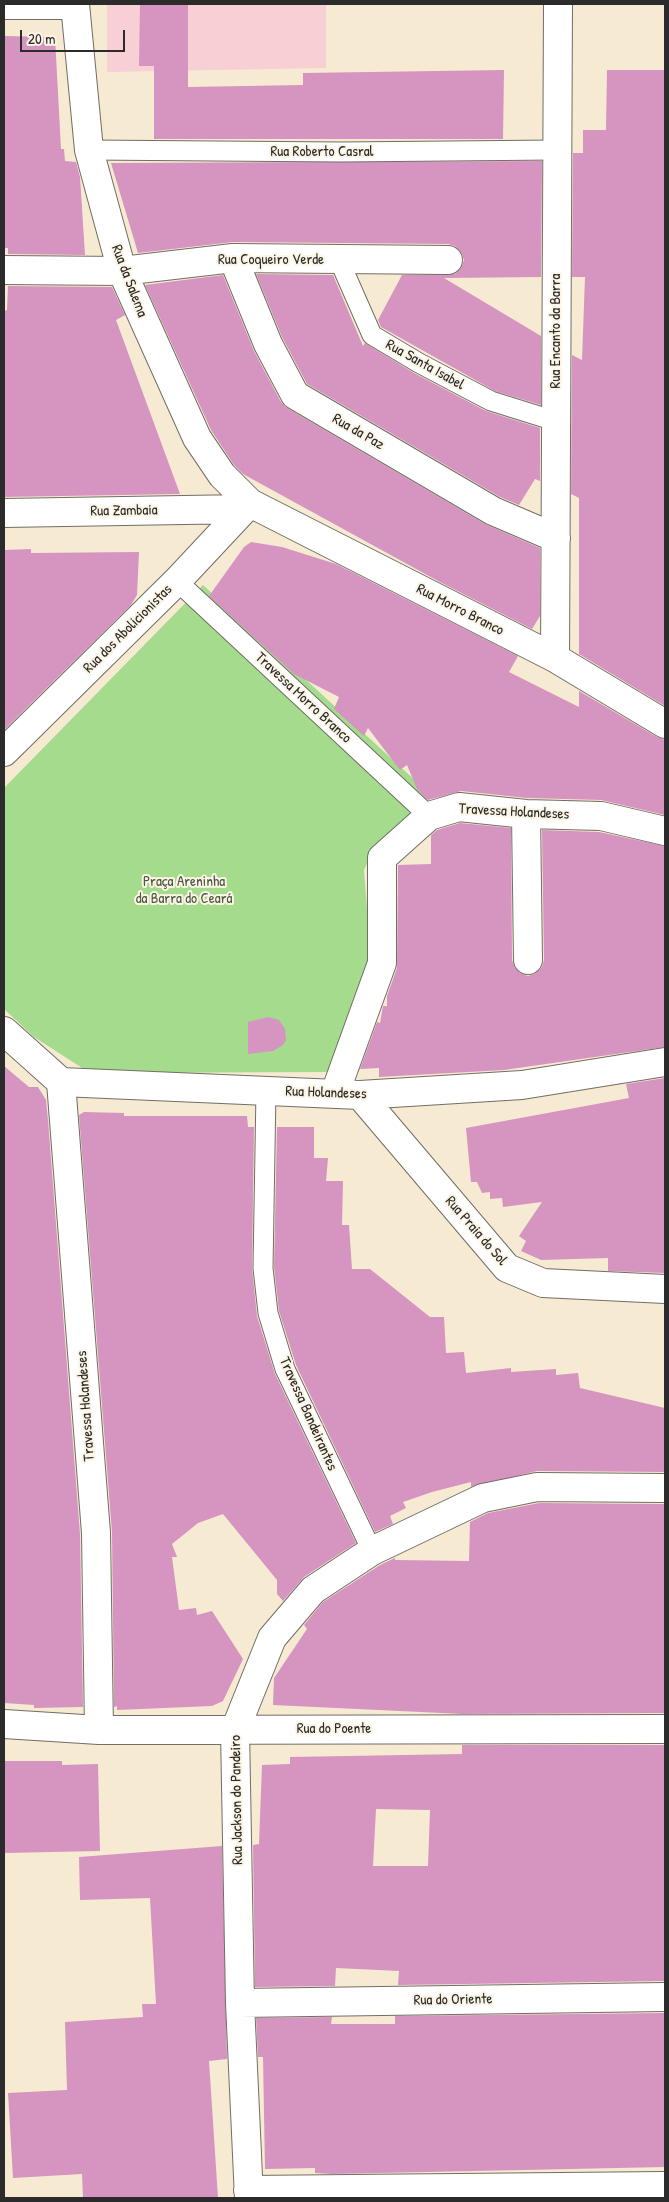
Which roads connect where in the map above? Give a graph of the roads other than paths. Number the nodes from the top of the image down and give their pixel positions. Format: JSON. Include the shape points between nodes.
{"nodes":[{"id":1,"x":74,"y":4,"type":"edge"},
{"id":2,"x":558,"y":4,"type":"edge"},
{"id":3,"x":4,"y":5,"type":"edge"},
{"id":4,"x":89,"y":150,"type":"junction"},
{"id":5,"x":556,"y":150,"type":"junction"},
{"id":6,"x":233,"y":258,"type":"junction"},
{"id":7,"x":339,"y":260,"type":"junction"},
{"id":8,"x":448,"y":260,"type":"dead end"},
{"id":9,"x":4,"y":270,"type":"edge"},
{"id":10,"x":122,"y":271,"type":"junction"},
{"id":11,"x":555,"y":421,"type":"junction"},
{"id":12,"x":247,"y":506,"type":"junction"},
{"id":13,"x":4,"y":513,"type":"edge"},
{"id":14,"x":556,"y":538,"type":"junction"},
{"id":15,"x":177,"y":581,"type":"junction"},
{"id":16,"x":555,"y":658,"type":"junction"},
{"id":17,"x":665,"y":724,"type":"edge"},
{"id":18,"x":4,"y":752,"type":"edge"},
{"id":19,"x":526,"y":814,"type":"junction"},
{"id":20,"x":429,"y":816,"type":"junction"},
{"id":21,"x":665,"y":831,"type":"edge"},
{"id":22,"x":528,"y":960,"type":"dead end"},
{"id":23,"x":4,"y":1031,"type":"edge"},
{"id":24,"x":665,"y":1062,"type":"edge"},
{"id":25,"x":61,"y":1082,"type":"junction"},
{"id":26,"x":266,"y":1090,"type":"junction"},
{"id":27,"x":348,"y":1094,"type":"junction"},
{"id":28,"x":665,"y":1289,"type":"edge"},
{"id":29,"x":665,"y":1488,"type":"edge"},
{"id":30,"x":372,"y":1551,"type":"junction"},
{"id":31,"x":4,"y":1724,"type":"edge"},
{"id":32,"x":665,"y":1729,"type":"edge"},
{"id":33,"x":99,"y":1730,"type":"junction"},
{"id":34,"x":235,"y":1730,"type":"junction"},
{"id":35,"x":665,"y":1997,"type":"edge"},
{"id":36,"x":240,"y":2004,"type":"junction"},
{"id":37,"x":665,"y":2186,"type":"edge"},
{"id":38,"x":249,"y":2194,"type":"edge"}],
"edges":[{"from":1,"to":3,"type":"street"},
{"from":1,"to":4,"type":"street","name":"Rua da Salema"},
{"from":2,"to":5,"type":"street","name":"Rua Encanto da Barra"},
{"from":4,"to":5,"type":"lane","name":"Rua Roberto Casral"},
{"from":4,"to":10,"type":"street","name":"Rua da Salema"},
{"from":5,"to":11,"type":"street","name":"Rua Encanto da Barra"},
{"from":6,"to":7,"type":"street","name":"Rua Coqueiro Verde"},
{"from":6,"to":10,"type":"street","name":"Rua Coqueiro Verde"},
{"from":6,"to":14,"type":"street","name":"Rua da Paz","via":[[268,344],[295,395],[493,512]]},
{"from":7,"to":8,"type":"street","name":"Rua Coqueiro Verde"},
{"from":7,"to":11,"type":"lane","name":"Rua Santa Isabel","via":[[372,335],[491,401]]},
{"from":9,"to":10,"type":"street","name":"Rua Coqueiro Verde"},
{"from":10,"to":12,"type":"street","name":"Rua da Salema","via":[[197,438]]},
{"from":11,"to":14,"type":"street","name":"Rua Encanto da Barra"},
{"from":12,"to":13,"type":"street","name":"Rua Zambaia"},
{"from":12,"to":15,"type":"street","name":"Rua dos Abolicionistas"},
{"from":12,"to":16,"type":"street","name":"Rua Morro Branco"},
{"from":14,"to":16,"type":"street","name":"Rua Encanto da Barra"},
{"from":15,"to":18,"type":"street","name":"Rua dos Abolicionistas"},
{"from":15,"to":20,"type":"lane","name":"Travessa Morro Branco"},
{"from":16,"to":17,"type":"street","name":"Rua Morro Branco"},
{"from":19,"to":20,"type":"street","name":"Travessa Holandeses","via":[[459,807]]},
{"from":19,"to":21,"type":"street","name":"Travessa Holandeses","via":[[602,816]]},
{"from":19,"to":22,"type":"street"},
{"from":20,"to":27,"type":"street","name":"Travessa Holandeses","via":[[382,858],[382,963]]},
{"from":23,"to":25,"type":"street"},
{"from":24,"to":27,"type":"street","name":"Rua Holandeses","via":[[522,1085]]},
{"from":25,"to":26,"type":"street","name":"Rua Holandeses"},
{"from":25,"to":33,"type":"street","name":"Travessa Holandeses","via":[[96,1533]]},
{"from":26,"to":27,"type":"street","name":"Rua Holandeses"},
{"from":26,"to":30,"type":"lane","name":"Travessa Bandeirantes","via":[[263,1268],[268,1312],[285,1369]]},
{"from":27,"to":28,"type":"street","name":"Rua Praia do Sol","via":[[507,1268],[543,1283]]},
{"from":29,"to":30,"type":"street","name":"Rua Jackson do Pandeiro","via":[[537,1487],[483,1498]]},
{"from":30,"to":34,"type":"street","name":"Rua Jackson do Pandeiro","via":[[313,1590],[272,1638]]},
{"from":31,"to":33,"type":"street","name":"Rua do Poente"},
{"from":32,"to":34,"type":"street","name":"Rua do Poente"},
{"from":33,"to":34,"type":"street","name":"Rua do Poente"},
{"from":34,"to":36,"type":"street","name":"Rua Jackson do Pandeiro"},
{"from":35,"to":36,"type":"street","name":"Rua do Oriente"},
{"from":36,"to":38,"type":"street","name":"Rua Jackson do Pandeiro"},
{"from":37,"to":38,"type":"street"}]}
